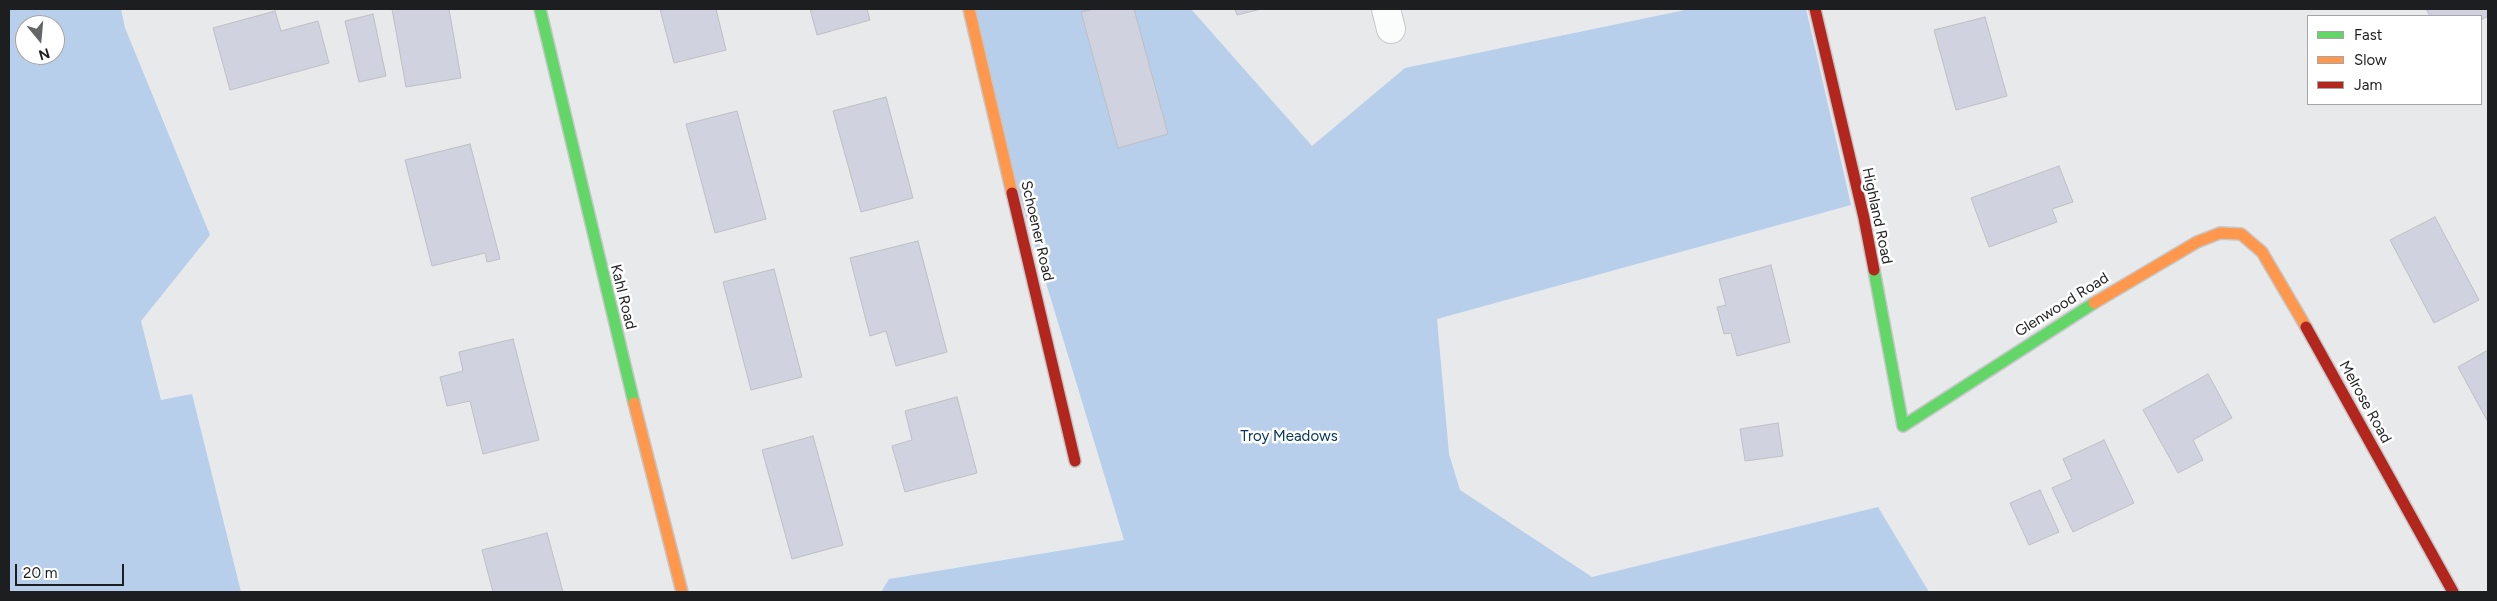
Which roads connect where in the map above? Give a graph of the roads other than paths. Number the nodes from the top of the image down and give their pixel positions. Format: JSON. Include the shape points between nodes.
{"nodes":[{"id":1,"x":540,"y":9,"type":"edge"},
{"id":2,"x":969,"y":9,"type":"edge"},
{"id":3,"x":1815,"y":9,"type":"edge"},
{"id":4,"x":2241,"y":234,"type":"joint"},
{"id":5,"x":1907,"y":423,"type":"joint"},
{"id":6,"x":1075,"y":461,"type":"dead end"},
{"id":7,"x":682,"y":592,"type":"edge"},
{"id":8,"x":2453,"y":592,"type":"edge"}],
"edges":[{"from":1,"to":7,"type":"street","name":"Kahl Road","via":[[597,254]]},
{"from":2,"to":6,"type":"street","name":"Schoener Road"},
{"from":3,"to":5,"type":"street","name":"Highland Road","via":[[1864,218],[1902,426]]},
{"from":4,"to":5,"type":"street","name":"Glenwood Road","via":[[2220,233],[2198,242],[2054,327]]},
{"from":4,"to":8,"type":"street","name":"Melrose Road","via":[[2262,252],[2282,284]]}]}
